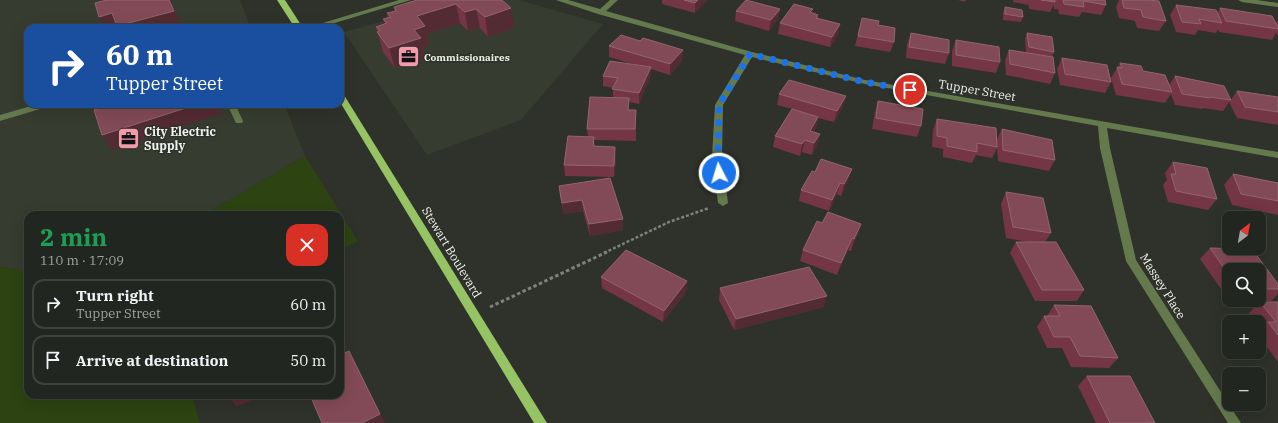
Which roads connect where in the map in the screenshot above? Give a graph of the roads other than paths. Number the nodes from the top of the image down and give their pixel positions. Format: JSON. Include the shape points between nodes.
{"nodes":[{"id":1,"x":282,"y":0,"type":"edge"},
{"id":2,"x":408,"y":0,"type":"edge"},
{"id":3,"x":560,"y":0,"type":"edge"},
{"id":4,"x":614,"y":0,"type":"edge"},
{"id":5,"x":1242,"y":0,"type":"edge"},
{"id":6,"x":1278,"y":5,"type":"edge"},
{"id":7,"x":601,"y":12,"type":"junction"},
{"id":8,"x":297,"y":24,"type":"edge"},
{"id":9,"x":324,"y":24,"type":"edge"},
{"id":10,"x":750,"y":54,"type":"junction"},
{"id":11,"x":344,"y":102,"type":"edge"},
{"id":12,"x":34,"y":108,"type":"edge"},
{"id":13,"x":233,"y":108,"type":"edge"},
{"id":14,"x":0,"y":118,"type":"edge"},
{"id":15,"x":239,"y":121,"type":"dead end"},
{"id":16,"x":1102,"y":124,"type":"junction"},
{"id":17,"x":1278,"y":155,"type":"edge"},
{"id":18,"x":723,"y":203,"type":"road end"},
{"id":19,"x":541,"y":423,"type":"edge"},
{"id":20,"x":1234,"y":423,"type":"edge"}],
"edges":[{"from":1,"to":8,"type":"main road"},
{"from":2,"to":9,"type":"street"},
{"from":3,"to":7,"type":"street","name":"Tupper Street"},
{"from":4,"to":7,"type":"street"},
{"from":5,"to":6,"type":"street"},
{"from":7,"to":10,"type":"street","name":"Tupper Street"},
{"from":10,"to":16,"type":"street","name":"Tupper Street","via":[[865,82]]},
{"from":10,"to":18,"type":"street","via":[[719,105],[718,157]]},
{"from":11,"to":19,"type":"main road","name":"Stewart Boulevard"},
{"from":12,"to":14,"type":"street"},
{"from":13,"to":15,"type":"street"},
{"from":16,"to":17,"type":"street","name":"Tupper Street"},
{"from":16,"to":20,"type":"street","name":"Massey Place","via":[[1130,261]]}]}
